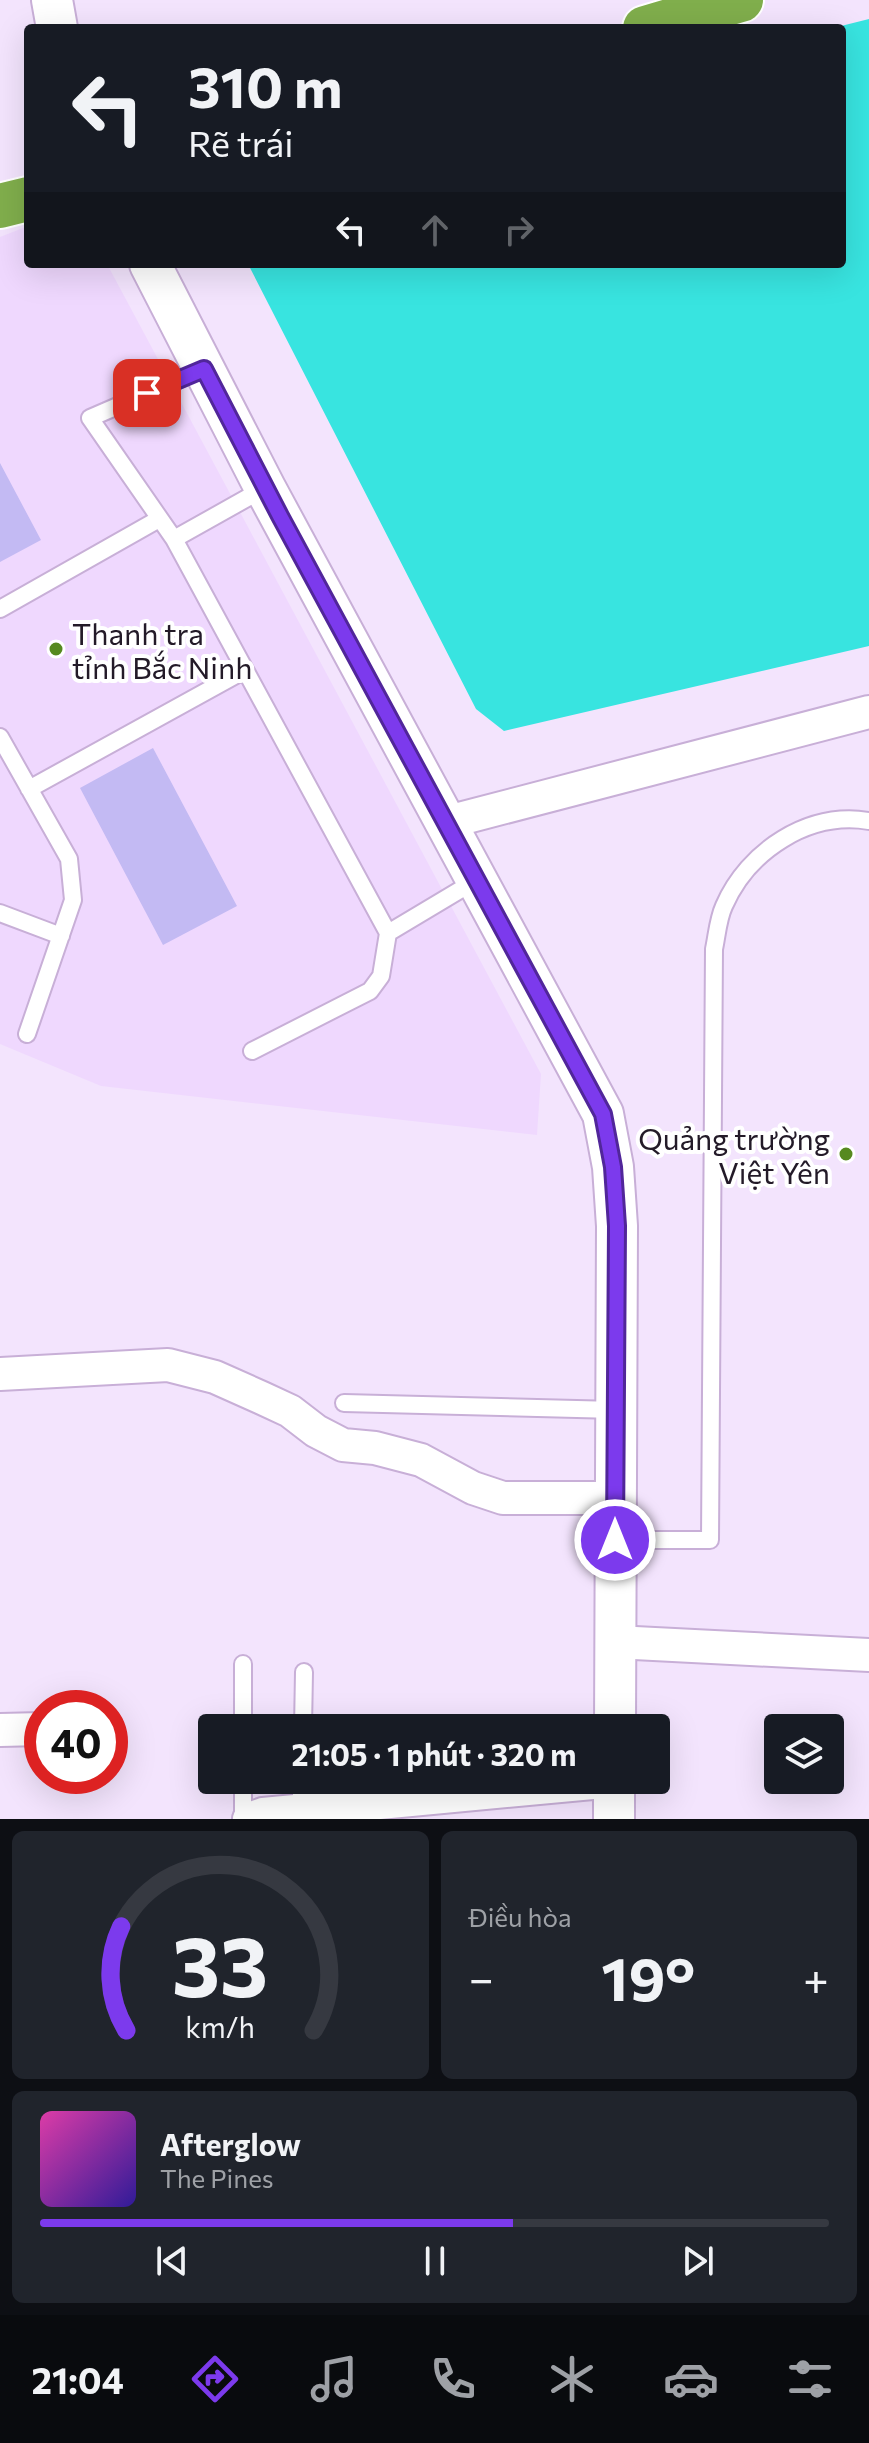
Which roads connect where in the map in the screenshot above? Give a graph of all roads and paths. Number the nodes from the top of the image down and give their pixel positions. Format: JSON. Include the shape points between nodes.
{"nodes":[{"id":1,"x":52,"y":0,"type":"edge"},
{"id":2,"x":741,"y":0,"type":"edge"},
{"id":3,"x":56,"y":24,"type":"edge"},
{"id":4,"x":659,"y":24,"type":"edge"},
{"id":5,"x":24,"y":200,"type":"edge"},
{"id":6,"x":0,"y":206,"type":"edge"},
{"id":7,"x":152,"y":268,"type":"edge"},
{"id":8,"x":204,"y":369,"type":"junction"},
{"id":9,"x":265,"y":488,"type":"junction"},
{"id":10,"x":159,"y":519,"type":"junction"},
{"id":11,"x":174,"y":539,"type":"junction"},
{"id":12,"x":0,"y":609,"type":"edge"},
{"id":13,"x":245,"y":670,"type":"junction"},
{"id":14,"x":869,"y":712,"type":"edge"},
{"id":15,"x":0,"y":737,"type":"edge"},
{"id":16,"x":29,"y":789,"type":"junction"},
{"id":17,"x":869,"y":821,"type":"edge"},
{"id":18,"x":444,"y":823,"type":"junction"},
{"id":19,"x":475,"y":881,"type":"junction"},
{"id":20,"x":0,"y":913,"type":"edge"},
{"id":21,"x":388,"y":933,"type":"junction"},
{"id":22,"x":61,"y":936,"type":"junction"},
{"id":23,"x":27,"y":1034,"type":"dead end"},
{"id":24,"x":252,"y":1051,"type":"dead end"},
{"id":25,"x":0,"y":1374,"type":"edge"},
{"id":26,"x":344,"y":1403,"type":"dead end"},
{"id":27,"x":616,"y":1410,"type":"junction"},
{"id":28,"x":615,"y":1498,"type":"junction"},
{"id":29,"x":615,"y":1540,"type":"junction"},
{"id":30,"x":615,"y":1642,"type":"junction"},
{"id":31,"x":869,"y":1655,"type":"edge"},
{"id":32,"x":243,"y":1664,"type":"dead end"},
{"id":33,"x":304,"y":1672,"type":"dead end"},
{"id":34,"x":243,"y":1714,"type":"edge"},
{"id":35,"x":303,"y":1714,"type":"edge"},
{"id":36,"x":615,"y":1714,"type":"edge"},
{"id":37,"x":24,"y":1729,"type":"edge"},
{"id":38,"x":0,"y":1730,"type":"edge"},
{"id":39,"x":301,"y":1794,"type":"edge"},
{"id":40,"x":477,"y":1794,"type":"edge"},
{"id":41,"x":614,"y":1794,"type":"edge"},
{"id":42,"x":245,"y":1811,"type":"edge"},
{"id":43,"x":301,"y":1812,"type":"junction"},
{"id":44,"x":614,"y":1819,"type":"edge"}],
"edges":[{"from":1,"to":3,"type":"street"},
{"from":2,"to":4,"type":"highway"},
{"from":5,"to":6,"type":"highway"},
{"from":7,"to":8,"type":"street"},
{"from":8,"to":9,"type":"street"},
{"from":8,"to":10,"type":"lane","via":[[90,418]]},
{"from":9,"to":11,"type":"lane"},
{"from":9,"to":18,"type":"street"},
{"from":10,"to":11,"type":"lane"},
{"from":10,"to":12,"type":"lane"},
{"from":11,"to":13,"type":"lane"},
{"from":13,"to":16,"type":"lane"},
{"from":13,"to":21,"type":"lane"},
{"from":14,"to":18,"type":"street"},
{"from":15,"to":16,"type":"lane"},
{"from":16,"to":22,"type":"lane","via":[[69,859],[73,900]]},
{"from":17,"to":29,"type":"lane","via":[[812,825],[774,843],[744,872],[723,908],[714,949],[710,1540]]},
{"from":18,"to":19,"type":"street"},
{"from":19,"to":21,"type":"lane"},
{"from":19,"to":27,"type":"street","via":[[603,1114],[617,1226]]},
{"from":20,"to":22,"type":"lane"},
{"from":21,"to":24,"type":"lane","via":[[381,976],[370,991]]},
{"from":22,"to":23,"type":"lane"},
{"from":25,"to":28,"type":"street","via":[[168,1365],[215,1377],[262,1398],[343,1445],[421,1460],[503,1498]]},
{"from":26,"to":27,"type":"lane"},
{"from":27,"to":28,"type":"street"},
{"from":28,"to":29,"type":"street"},
{"from":29,"to":30,"type":"street"},
{"from":30,"to":31,"type":"street"},
{"from":30,"to":36,"type":"street"},
{"from":32,"to":34,"type":"lane"},
{"from":33,"to":35,"type":"lane"},
{"from":37,"to":38,"type":"street"},
{"from":39,"to":43,"type":"lane"},
{"from":40,"to":43,"type":"street"},
{"from":41,"to":44,"type":"street"},
{"from":42,"to":43,"type":"street"}]}
